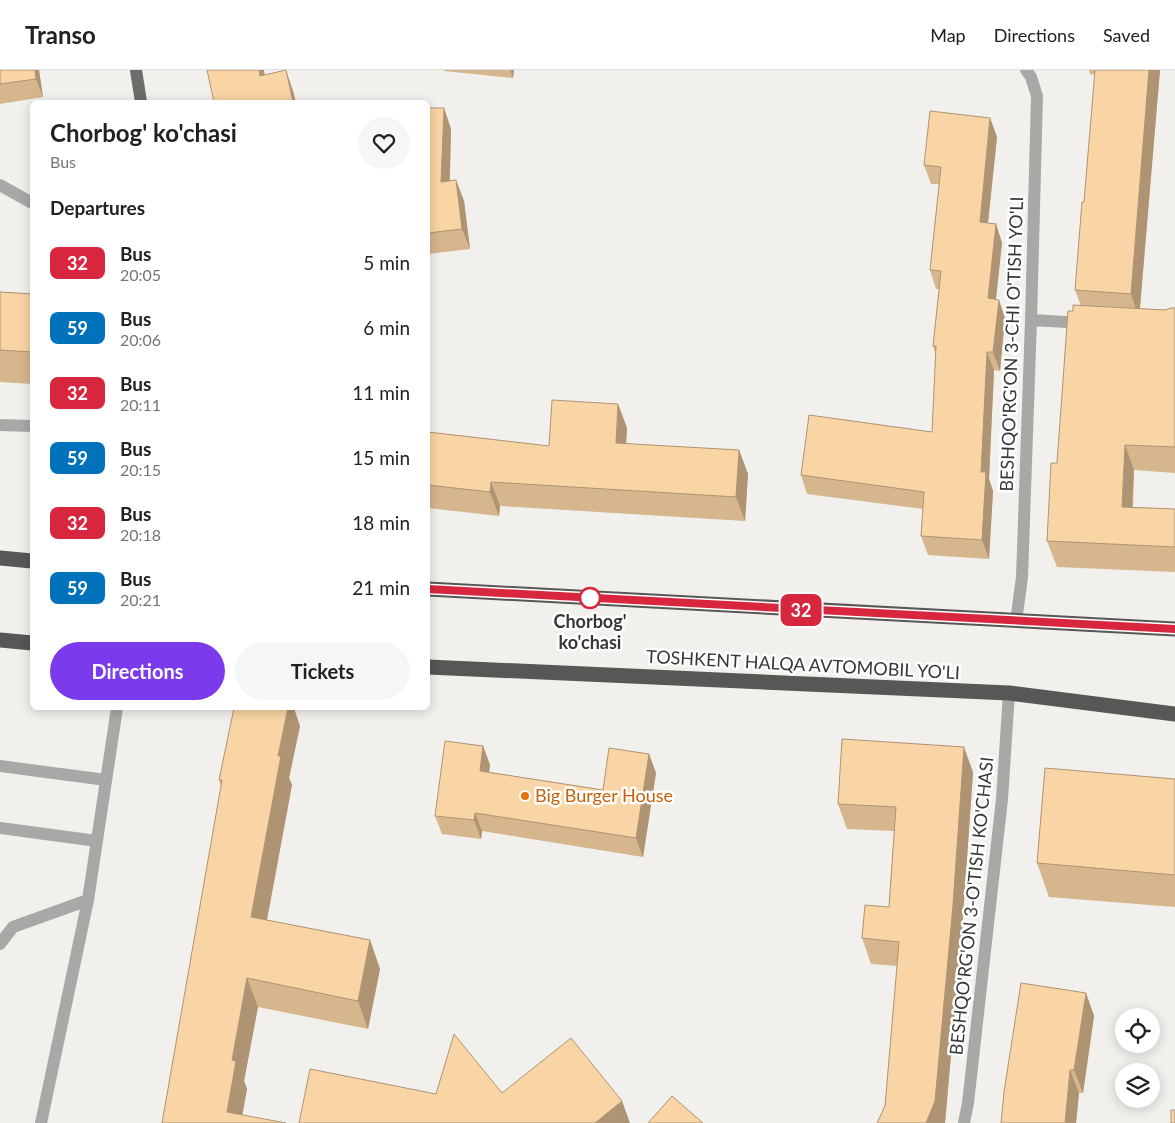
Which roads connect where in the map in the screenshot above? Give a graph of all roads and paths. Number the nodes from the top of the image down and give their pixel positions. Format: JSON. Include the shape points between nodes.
{"nodes":[{"id":1,"x":136,"y":70,"type":"edge"},
{"id":2,"x":1026,"y":70,"type":"edge"},
{"id":3,"x":141,"y":100,"type":"edge"},
{"id":4,"x":0,"y":185,"type":"edge"},
{"id":5,"x":30,"y":202,"type":"edge"},
{"id":6,"x":1031,"y":320,"type":"junction"},
{"id":7,"x":1098,"y":324,"type":"edge"},
{"id":8,"x":0,"y":425,"type":"edge"},
{"id":9,"x":30,"y":426,"type":"edge"},
{"id":10,"x":0,"y":558,"type":"edge"},
{"id":11,"x":30,"y":561,"type":"edge"},
{"id":12,"x":430,"y":588,"type":"edge"},
{"id":13,"x":1016,"y":622,"type":"junction"},
{"id":14,"x":1175,"y":629,"type":"edge"},
{"id":15,"x":0,"y":640,"type":"edge"},
{"id":16,"x":30,"y":643,"type":"edge"},
{"id":17,"x":430,"y":667,"type":"edge"},
{"id":18,"x":1009,"y":692,"type":"junction"},
{"id":19,"x":117,"y":710,"type":"edge"},
{"id":20,"x":1175,"y":714,"type":"edge"},
{"id":21,"x":0,"y":766,"type":"edge"},
{"id":22,"x":106,"y":780,"type":"junction"},
{"id":23,"x":0,"y":828,"type":"edge"},
{"id":24,"x":98,"y":841,"type":"junction"},
{"id":25,"x":88,"y":900,"type":"junction"},
{"id":26,"x":0,"y":944,"type":"edge"},
{"id":27,"x":41,"y":1123,"type":"edge"},
{"id":28,"x":964,"y":1123,"type":"edge"}],
"edges":[{"from":1,"to":3,"type":"main road"},
{"from":2,"to":6,"type":"street","name":"BESHQO'RG'ON 3-CHI O'TISH YO'LI","via":[[1036,96]]},
{"from":4,"to":5,"type":"street"},
{"from":6,"to":7,"type":"street"},
{"from":6,"to":13,"type":"street","name":"BESHQO'RG'ON 3-CHI O'TISH YO'LI","via":[[1022,577]]},
{"from":8,"to":9,"type":"street"},
{"from":10,"to":11,"type":"highway"},
{"from":12,"to":13,"type":"highway"},
{"from":13,"to":14,"type":"highway"},
{"from":15,"to":16,"type":"highway"},
{"from":17,"to":18,"type":"highway","name":"TOSHKENT HALQA AVTOMOBIL YO'LI"},
{"from":18,"to":20,"type":"highway","name":"TOSHKENT HALQA AVTOMOBIL YO'LI"},
{"from":18,"to":28,"type":"street","name":"BESHQO'RG'ON 3-O'TISH KO'CHASI","via":[[1002,799]]},
{"from":19,"to":22,"type":"street"},
{"from":21,"to":22,"type":"street"},
{"from":22,"to":24,"type":"street"},
{"from":23,"to":24,"type":"street"},
{"from":24,"to":25,"type":"street"},
{"from":25,"to":26,"type":"street","via":[[13,927]]},
{"from":25,"to":27,"type":"street"}]}
